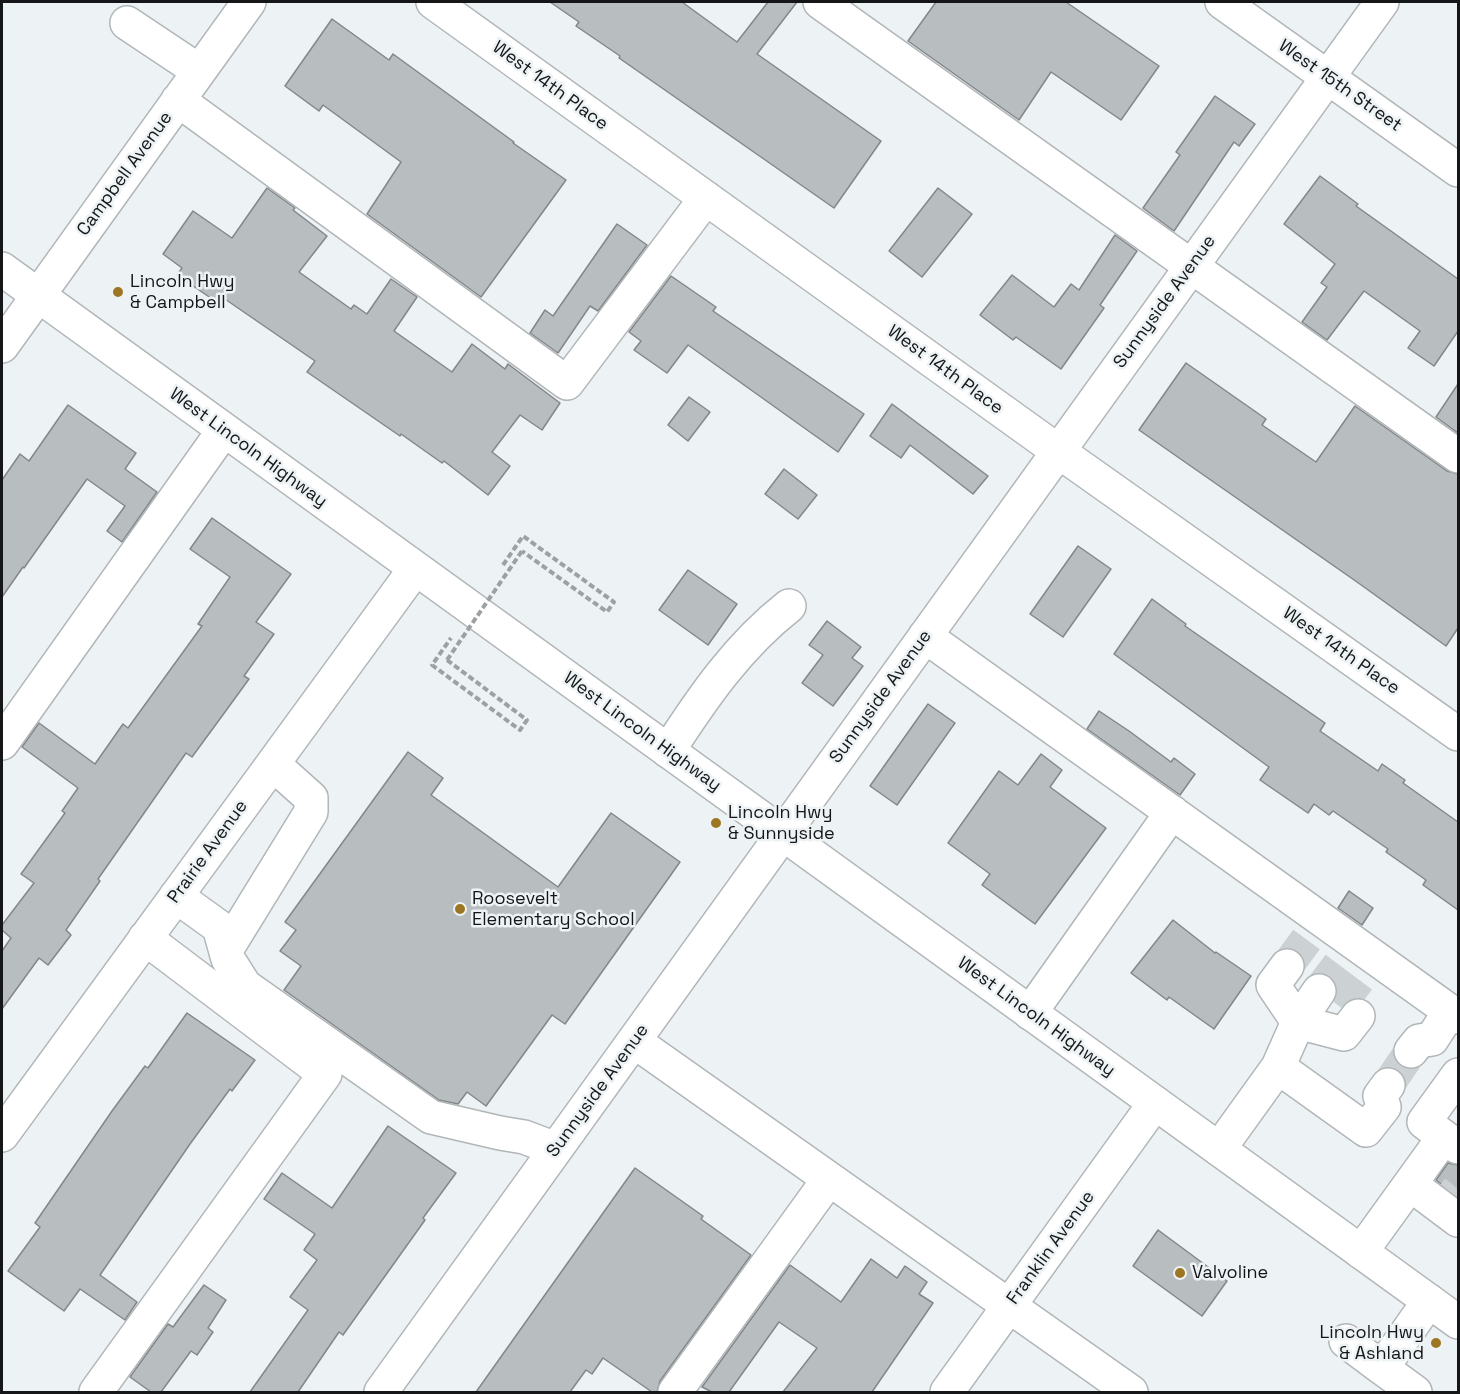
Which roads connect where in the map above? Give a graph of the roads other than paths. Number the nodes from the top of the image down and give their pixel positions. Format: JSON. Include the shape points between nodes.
{"nodes":[{"id":1,"x":249,"y":2,"type":"edge"},
{"id":2,"x":434,"y":2,"type":"edge"},
{"id":3,"x":820,"y":2,"type":"edge"},
{"id":4,"x":1222,"y":2,"type":"edge"},
{"id":5,"x":1382,"y":2,"type":"edge"},
{"id":6,"x":127,"y":22,"type":"dead end"},
{"id":7,"x":199,"y":71,"type":"junction"},
{"id":8,"x":1328,"y":76,"type":"junction"},
{"id":9,"x":178,"y":100,"type":"junction"},
{"id":10,"x":1458,"y":170,"type":"edge"},
{"id":11,"x":706,"y":198,"type":"junction"},
{"id":12,"x":1192,"y":265,"type":"junction"},
{"id":13,"x":2,"y":269,"type":"edge"},
{"id":14,"x":38,"y":295,"type":"junction"},
{"id":15,"x":2,"y":346,"type":"edge"},
{"id":16,"x":224,"y":430,"type":"junction"},
{"id":17,"x":1058,"y":451,"type":"junction"},
{"id":18,"x":1458,"y":456,"type":"edge"},
{"id":19,"x":415,"y":569,"type":"junction"},
{"id":20,"x":789,"y":606,"type":"dead end"},
{"id":21,"x":925,"y":636,"type":"junction"},
{"id":22,"x":1458,"y":734,"type":"edge"},
{"id":23,"x":2,"y":743,"type":"edge"},
{"id":24,"x":668,"y":751,"type":"junction"},
{"id":25,"x":273,"y":764,"type":"junction"},
{"id":26,"x":1172,"y":812,"type":"junction"},
{"id":27,"x":783,"y":834,"type":"junction"},
{"id":28,"x":176,"y":896,"type":"junction"},
{"id":29,"x":146,"y":938,"type":"junction"},
{"id":30,"x":226,"y":950,"type":"junction"},
{"id":31,"x":1030,"y":1013,"type":"junction"},
{"id":32,"x":1454,"y":1014,"type":"edge"},
{"id":33,"x":1298,"y":1022,"type":"junction"},
{"id":34,"x":634,"y":1041,"type":"junction"},
{"id":35,"x":1422,"y":1053,"type":"tunnel mouth"},
{"id":36,"x":1278,"y":1067,"type":"junction"},
{"id":37,"x":1458,"y":1075,"type":"edge"},
{"id":38,"x":1393,"y":1095,"type":"tunnel mouth"},
{"id":39,"x":1155,"y":1103,"type":"junction"},
{"id":40,"x":2,"y":1135,"type":"edge"},
{"id":41,"x":1451,"y":1142,"type":"edge"},
{"id":42,"x":556,"y":1149,"type":"junction"},
{"id":43,"x":1219,"y":1149,"type":"junction"},
{"id":44,"x":829,"y":1179,"type":"junction"},
{"id":45,"x":1410,"y":1184,"type":"junction"},
{"id":46,"x":1451,"y":1210,"type":"edge"},
{"id":47,"x":1361,"y":1252,"type":"junction"},
{"id":48,"x":1430,"y":1301,"type":"junction"},
{"id":49,"x":1009,"y":1306,"type":"junction"},
{"id":50,"x":1458,"y":1322,"type":"edge"},
{"id":51,"x":1346,"y":1341,"type":"dead end"},
{"id":52,"x":1382,"y":1368,"type":"junction"},
{"id":53,"x":96,"y":1392,"type":"edge"},
{"id":54,"x":381,"y":1392,"type":"edge"},
{"id":55,"x":675,"y":1392,"type":"edge"},
{"id":56,"x":947,"y":1392,"type":"edge"},
{"id":57,"x":1131,"y":1392,"type":"edge"},
{"id":58,"x":1415,"y":1392,"type":"edge"}],
"edges":[{"from":1,"to":7,"type":"street","name":"Campbell Avenue"},
{"from":2,"to":11,"type":"street","name":"West 14th Place"},
{"from":3,"to":12,"type":"street"},
{"from":4,"to":8,"type":"street","name":"West 15th Street"},
{"from":5,"to":8,"type":"street","name":"Sunnyside Avenue"},
{"from":6,"to":7,"type":"street"},
{"from":7,"to":9,"type":"street","name":"Campbell Avenue"},
{"from":8,"to":10,"type":"street","name":"West 15th Street"},
{"from":8,"to":12,"type":"street","name":"Sunnyside Avenue"},
{"from":9,"to":11,"type":"street","via":[[567,383]]},
{"from":9,"to":14,"type":"street","name":"Campbell Avenue"},
{"from":11,"to":17,"type":"street","name":"West 14th Place"},
{"from":12,"to":17,"type":"street","name":"Sunnyside Avenue"},
{"from":12,"to":18,"type":"street"},
{"from":13,"to":14,"type":"street","name":"West Lincoln Highway"},
{"from":14,"to":15,"type":"street","name":"Campbell Avenue"},
{"from":14,"to":16,"type":"street","name":"West Lincoln Highway"},
{"from":16,"to":19,"type":"street","name":"West Lincoln Highway"},
{"from":16,"to":23,"type":"street"},
{"from":17,"to":21,"type":"street","name":"Sunnyside Avenue"},
{"from":17,"to":22,"type":"street","name":"West 14th Place"},
{"from":19,"to":24,"type":"street","name":"West Lincoln Highway"},
{"from":19,"to":25,"type":"street","name":"Prairie Avenue"},
{"from":20,"to":24,"type":"street","via":[[770,621],[708,689]]},
{"from":21,"to":26,"type":"street"},
{"from":21,"to":27,"type":"street","name":"Sunnyside Avenue"},
{"from":24,"to":27,"type":"street","name":"West Lincoln Highway"},
{"from":25,"to":28,"type":"street","name":"Prairie Avenue"},
{"from":25,"to":30,"type":"street","via":[[311,798],[311,812]]},
{"from":26,"to":31,"type":"street"},
{"from":26,"to":32,"type":"street","via":[[1346,956]]},
{"from":27,"to":31,"type":"street","name":"West Lincoln Highway"},
{"from":27,"to":34,"type":"street","name":"Sunnyside Avenue"},
{"from":28,"to":29,"type":"street","name":"Prairie Avenue"},
{"from":28,"to":30,"type":"street","via":[[219,927]]},
{"from":29,"to":40,"type":"street","name":"Prairie Avenue"},
{"from":29,"to":53,"type":"street","via":[[325,1074]]},
{"from":30,"to":42,"type":"street","via":[[245,986],[431,1117],[524,1137]]},
{"from":31,"to":39,"type":"street","name":"West Lincoln Highway"},
{"from":32,"to":35,"type":"street"},
{"from":33,"to":33,"type":"street","via":[[1321,991],[1344,1034]]},
{"from":33,"to":36,"type":"street"},
{"from":34,"to":42,"type":"street","name":"Sunnyside Avenue"},
{"from":34,"to":44,"type":"street"},
{"from":36,"to":38,"type":"street","via":[[1366,1130]]},
{"from":36,"to":43,"type":"street"},
{"from":37,"to":41,"type":"street","via":[[1424,1122]]},
{"from":39,"to":43,"type":"street","name":"West Lincoln Highway"},
{"from":39,"to":49,"type":"street","name":"Franklin Avenue"},
{"from":41,"to":45,"type":"street"},
{"from":42,"to":54,"type":"street","name":"Sunnyside Avenue"},
{"from":43,"to":47,"type":"street","name":"West Lincoln Highway"},
{"from":44,"to":49,"type":"street"},
{"from":44,"to":55,"type":"street"},
{"from":45,"to":46,"type":"street"},
{"from":45,"to":47,"type":"street"},
{"from":47,"to":48,"type":"street","name":"West Lincoln Highway"},
{"from":48,"to":50,"type":"street","name":"West Lincoln Highway"},
{"from":48,"to":52,"type":"street"},
{"from":49,"to":56,"type":"street","name":"Franklin Avenue"},
{"from":49,"to":57,"type":"street"},
{"from":51,"to":52,"type":"street"},
{"from":52,"to":58,"type":"street"}]}
